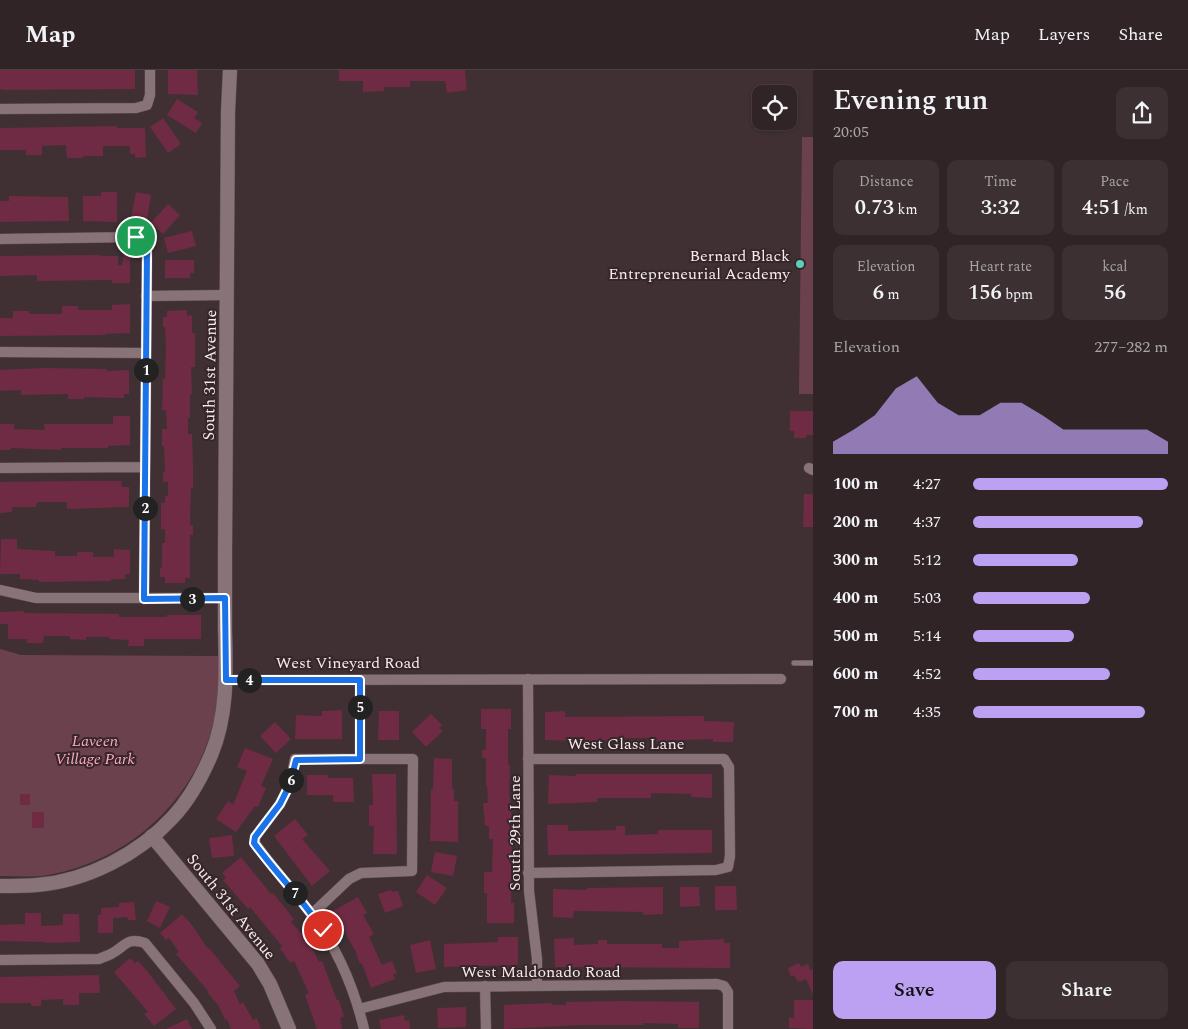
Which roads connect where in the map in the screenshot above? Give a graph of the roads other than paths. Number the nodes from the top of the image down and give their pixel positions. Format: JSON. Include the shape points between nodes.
{"nodes":[{"id":1,"x":150,"y":70,"type":"edge"},
{"id":2,"x":230,"y":70,"type":"edge"},
{"id":3,"x":0,"y":108,"type":"edge"},
{"id":4,"x":0,"y":239,"type":"edge"},
{"id":5,"x":227,"y":295,"type":"junction"},
{"id":6,"x":146,"y":296,"type":"junction"},
{"id":7,"x":0,"y":352,"type":"edge"},
{"id":8,"x":146,"y":353,"type":"junction"},
{"id":9,"x":145,"y":467,"type":"junction"},
{"id":10,"x":0,"y":468,"type":"edge"},
{"id":11,"x":0,"y":590,"type":"edge"},
{"id":12,"x":225,"y":598,"type":"junction"},
{"id":13,"x":144,"y":599,"type":"junction"},
{"id":14,"x":794,"y":663,"type":"dead end"},
{"id":15,"x":813,"y":663,"type":"edge"},
{"id":16,"x":528,"y":679,"type":"junction"},
{"id":17,"x":781,"y":679,"type":"dead end"},
{"id":18,"x":226,"y":680,"type":"junction"},
{"id":19,"x":360,"y":680,"type":"junction"},
{"id":20,"x":528,"y":758,"type":"junction"},
{"id":21,"x":360,"y":759,"type":"junction"},
{"id":22,"x":152,"y":836,"type":"junction"},
{"id":23,"x":528,"y":873,"type":"junction"},
{"id":24,"x":0,"y":886,"type":"edge"},
{"id":25,"x":312,"y":914,"type":"junction"},
{"id":26,"x":0,"y":960,"type":"edge"},
{"id":27,"x":485,"y":986,"type":"junction"},
{"id":28,"x":537,"y":986,"type":"junction"},
{"id":29,"x":359,"y":1009,"type":"junction"},
{"id":30,"x":211,"y":1029,"type":"edge"},
{"id":31,"x":289,"y":1029,"type":"edge"},
{"id":32,"x":364,"y":1029,"type":"edge"},
{"id":33,"x":486,"y":1029,"type":"edge"},
{"id":34,"x":728,"y":1029,"type":"edge"}],
"edges":[{"from":1,"to":3,"type":"street","via":[[147,105],[136,108]]},
{"from":2,"to":5,"type":"street","name":"South 31st Avenue"},
{"from":4,"to":6,"type":"street","via":[[136,237],[144,242],[147,252]]},
{"from":5,"to":6,"type":"street"},
{"from":5,"to":12,"type":"street","name":"South 31st Avenue"},
{"from":6,"to":8,"type":"street"},
{"from":7,"to":8,"type":"street"},
{"from":8,"to":9,"type":"street"},
{"from":9,"to":10,"type":"street"},
{"from":9,"to":13,"type":"street"},
{"from":11,"to":13,"type":"street","via":[[36,598]]},
{"from":12,"to":13,"type":"street"},
{"from":12,"to":18,"type":"street","name":"South 31st Avenue"},
{"from":14,"to":15,"type":"lane"},
{"from":16,"to":17,"type":"street","name":"West Vineyard Road"},
{"from":16,"to":19,"type":"street","name":"West Vineyard Road"},
{"from":16,"to":20,"type":"street","name":"South 29th Lane"},
{"from":18,"to":19,"type":"street","name":"West Vineyard Road"},
{"from":18,"to":22,"type":"street","via":[[219,730],[206,765],[178,810]]},
{"from":19,"to":21,"type":"street"},
{"from":20,"to":23,"type":"street","name":"South 29th Lane"},
{"from":20,"to":23,"type":"street","name":"West Glass Lane","via":[[724,759],[729,766],[730,856],[728,867],[716,870]]},
{"from":21,"to":25,"type":"street","via":[[296,760],[290,784],[280,804],[255,837],[254,843]]},
{"from":21,"to":25,"type":"street","via":[[413,760],[412,871],[361,873],[349,879]]},
{"from":22,"to":24,"type":"street","via":[[121,858],[78,876],[38,885]]},
{"from":22,"to":31,"type":"street","name":"South 31st Avenue","via":[[258,964]]},
{"from":23,"to":28,"type":"street","name":"South 29th Lane"},
{"from":25,"to":29,"type":"street","via":[[334,948]]},
{"from":26,"to":30,"type":"street","via":[[99,959],[127,942],[145,943]]},
{"from":27,"to":28,"type":"street","name":"West Maldonado Road"},
{"from":27,"to":29,"type":"street","name":"West Maldonado Road","via":[[444,987]]},
{"from":27,"to":33,"type":"street"},
{"from":28,"to":34,"type":"street","name":"West Maldonado Road","via":[[717,984],[728,992]]},
{"from":29,"to":32,"type":"street"}]}
